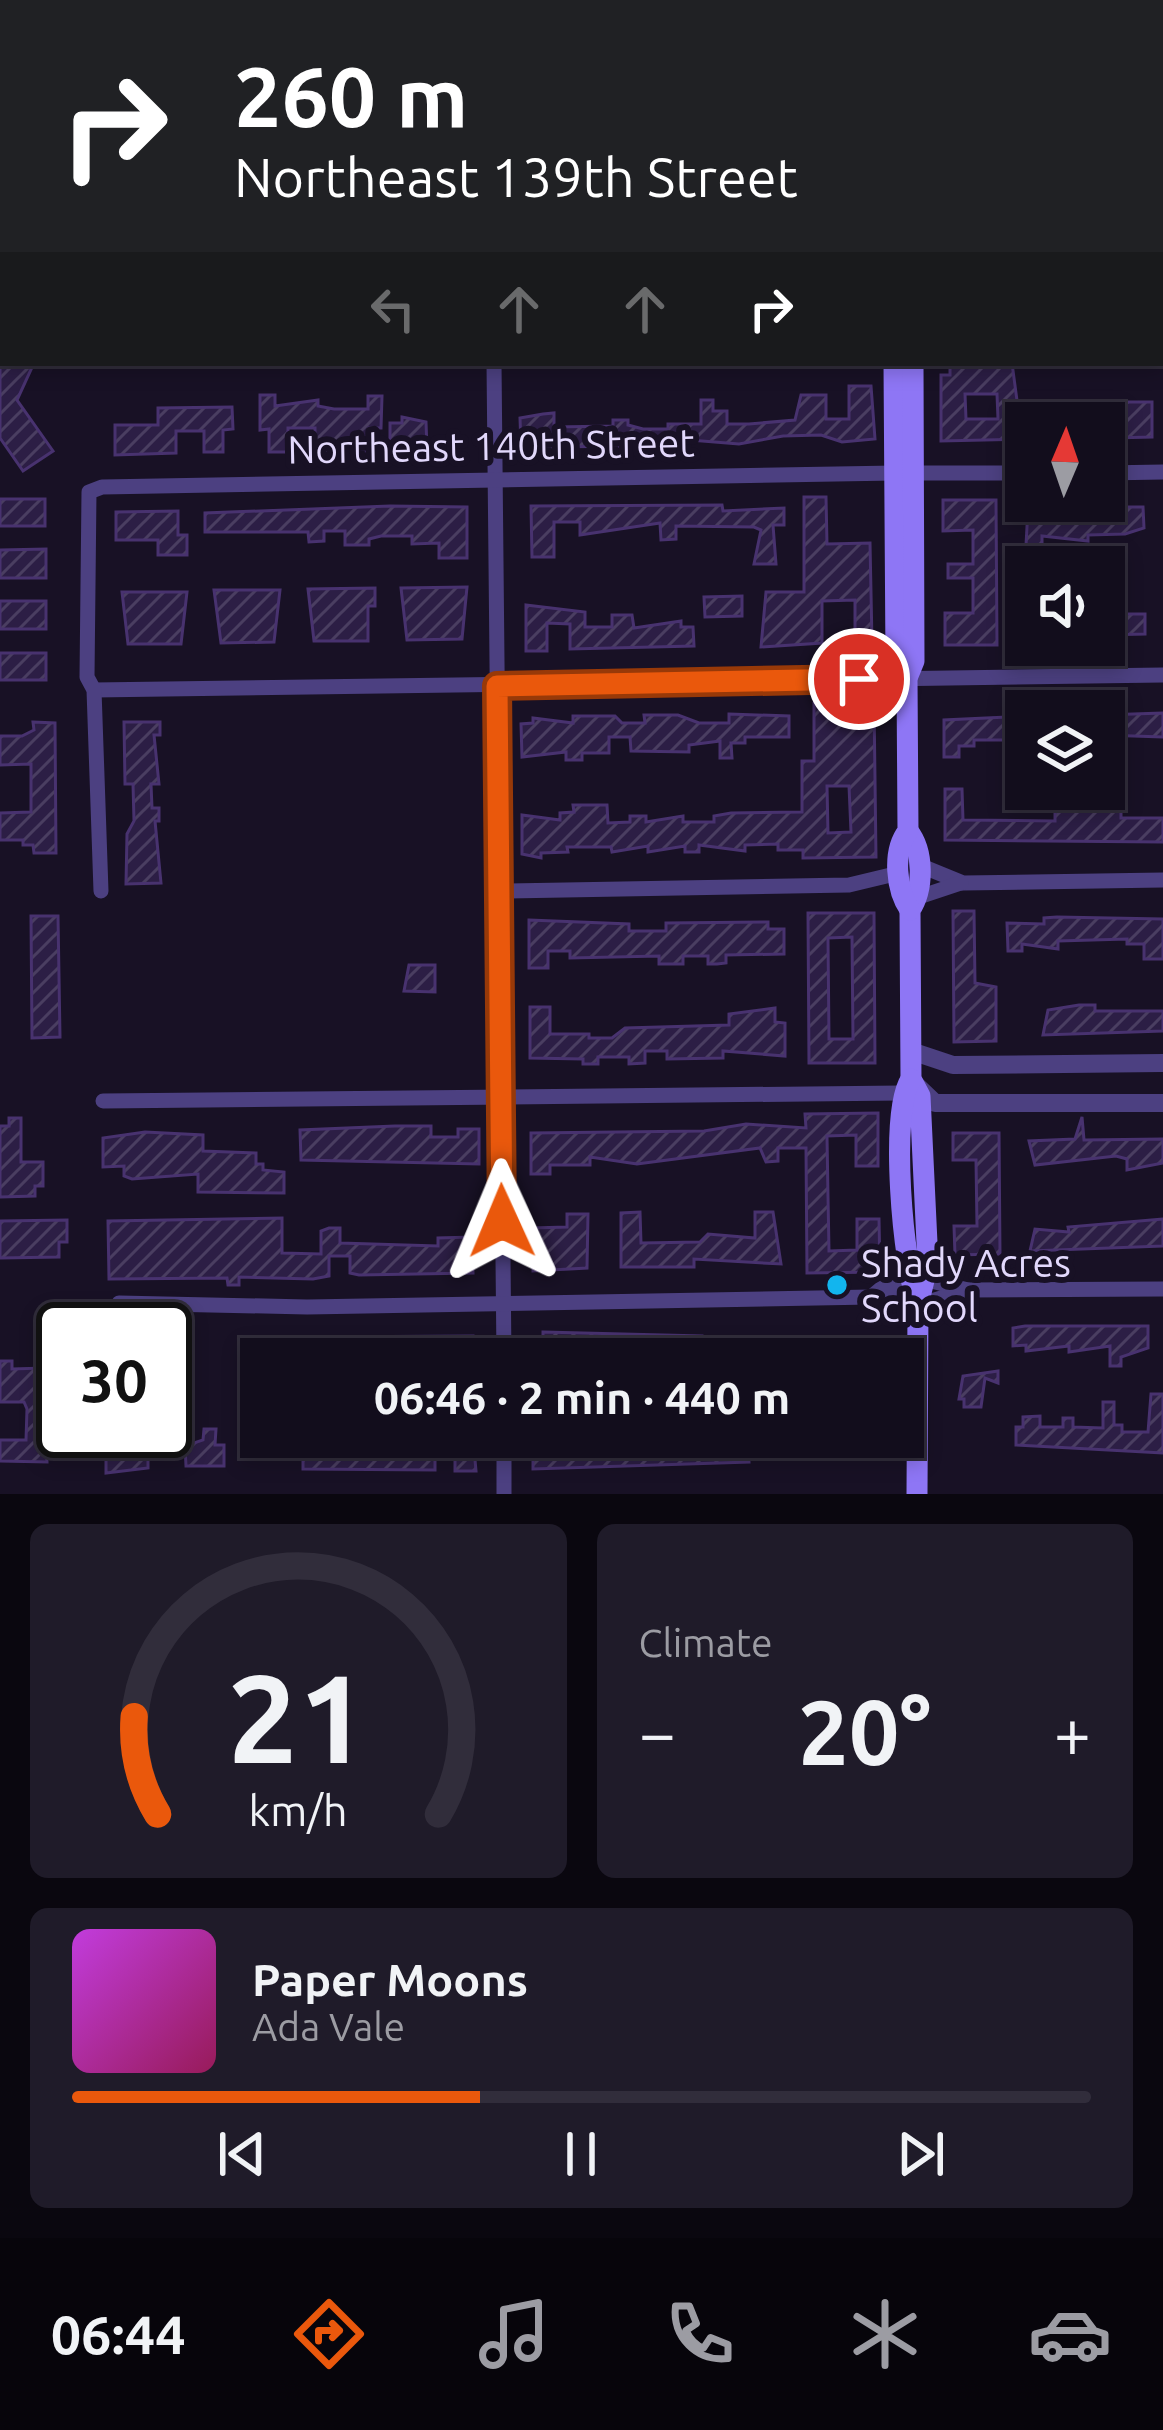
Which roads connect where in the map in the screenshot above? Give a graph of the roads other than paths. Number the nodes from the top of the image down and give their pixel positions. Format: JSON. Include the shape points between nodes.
{"nodes":[{"id":1,"x":494,"y":366,"type":"edge"},
{"id":2,"x":894,"y":366,"type":"edge"},
{"id":3,"x":904,"y":366,"type":"edge"},
{"id":4,"x":913,"y":366,"type":"edge"},
{"id":5,"x":907,"y":467,"type":"junction"},
{"id":6,"x":1005,"y":472,"type":"edge"},
{"id":7,"x":1125,"y":472,"type":"edge"},
{"id":8,"x":1163,"y":472,"type":"edge"},
{"id":9,"x":495,"y":478,"type":"junction"},
{"id":10,"x":1163,"y":675,"type":"edge"},
{"id":11,"x":907,"y":678,"type":"junction"},
{"id":12,"x":497,"y":686,"type":"junction"},
{"id":13,"x":94,"y":690,"type":"junction"},
{"id":14,"x":909,"y":869,"type":"junction"},
{"id":15,"x":1163,"y":880,"type":"edge"},
{"id":16,"x":964,"y":883,"type":"junction"},
{"id":17,"x":849,"y":885,"type":"junction"},
{"id":18,"x":101,"y":891,"type":"dead end"},
{"id":19,"x":501,"y":891,"type":"junction"},
{"id":20,"x":914,"y":903,"type":"junction"},
{"id":21,"x":910,"y":1051,"type":"junction"},
{"id":22,"x":1163,"y":1063,"type":"edge"},
{"id":23,"x":1126,"y":1064,"type":"junction"},
{"id":24,"x":906,"y":1086,"type":"junction"},
{"id":25,"x":500,"y":1098,"type":"junction"},
{"id":26,"x":103,"y":1102,"type":"dead end"},
{"id":27,"x":1163,"y":1103,"type":"edge"},
{"id":28,"x":1127,"y":1104,"type":"junction"},
{"id":29,"x":1163,"y":1289,"type":"edge"},
{"id":30,"x":919,"y":1290,"type":"junction"},
{"id":31,"x":968,"y":1290,"type":"junction"},
{"id":32,"x":192,"y":1303,"type":"edge"},
{"id":33,"x":504,"y":1303,"type":"junction"},
{"id":34,"x":504,"y":1338,"type":"edge"},
{"id":35,"x":504,"y":1458,"type":"edge"},
{"id":36,"x":504,"y":1494,"type":"edge"},
{"id":37,"x":917,"y":1494,"type":"edge"}],
"edges":[{"from":1,"to":9,"type":"street"},
{"from":2,"to":5,"type":"main road"},
{"from":3,"to":5,"type":"main road"},
{"from":4,"to":5,"type":"main road"},
{"from":5,"to":6,"type":"street","name":"Northeast 140th Street"},
{"from":5,"to":9,"type":"street","name":"Northeast 140th Street"},
{"from":5,"to":11,"type":"main road","via":[[914,661]]},
{"from":7,"to":8,"type":"street"},
{"from":9,"to":12,"type":"street"},
{"from":9,"to":13,"type":"street","name":"Northeast 140th Street","via":[[89,492],[87,676]]},
{"from":10,"to":11,"type":"street"},
{"from":11,"to":12,"type":"street"},
{"from":11,"to":14,"type":"main road","via":[[908,831],[899,842]]},
{"from":12,"to":13,"type":"street"},
{"from":12,"to":19,"type":"street"},
{"from":13,"to":18,"type":"street"},
{"from":14,"to":16,"type":"street"},
{"from":14,"to":17,"type":"street"},
{"from":14,"to":20,"type":"main road","via":[[899,895]]},
{"from":15,"to":16,"type":"street"},
{"from":16,"to":20,"type":"street"},
{"from":17,"to":19,"type":"street"},
{"from":17,"to":20,"type":"street"},
{"from":19,"to":25,"type":"street"},
{"from":20,"to":21,"type":"main road"},
{"from":21,"to":23,"type":"street","via":[[953,1065]]},
{"from":21,"to":24,"type":"main road"},
{"from":22,"to":23,"type":"street"},
{"from":23,"to":28,"type":"street"},
{"from":24,"to":25,"type":"street"},
{"from":24,"to":28,"type":"street","via":[[935,1103]]},
{"from":24,"to":30,"type":"main road","via":[[920,1096]]},
{"from":25,"to":26,"type":"street"},
{"from":25,"to":33,"type":"street"},
{"from":27,"to":28,"type":"street"},
{"from":29,"to":31,"type":"street"},
{"from":30,"to":31,"type":"street"},
{"from":30,"to":31,"type":"street"},
{"from":30,"to":33,"type":"street"},
{"from":30,"to":37,"type":"main road"},
{"from":32,"to":33,"type":"street"},
{"from":33,"to":34,"type":"street"},
{"from":35,"to":36,"type":"street"}]}
